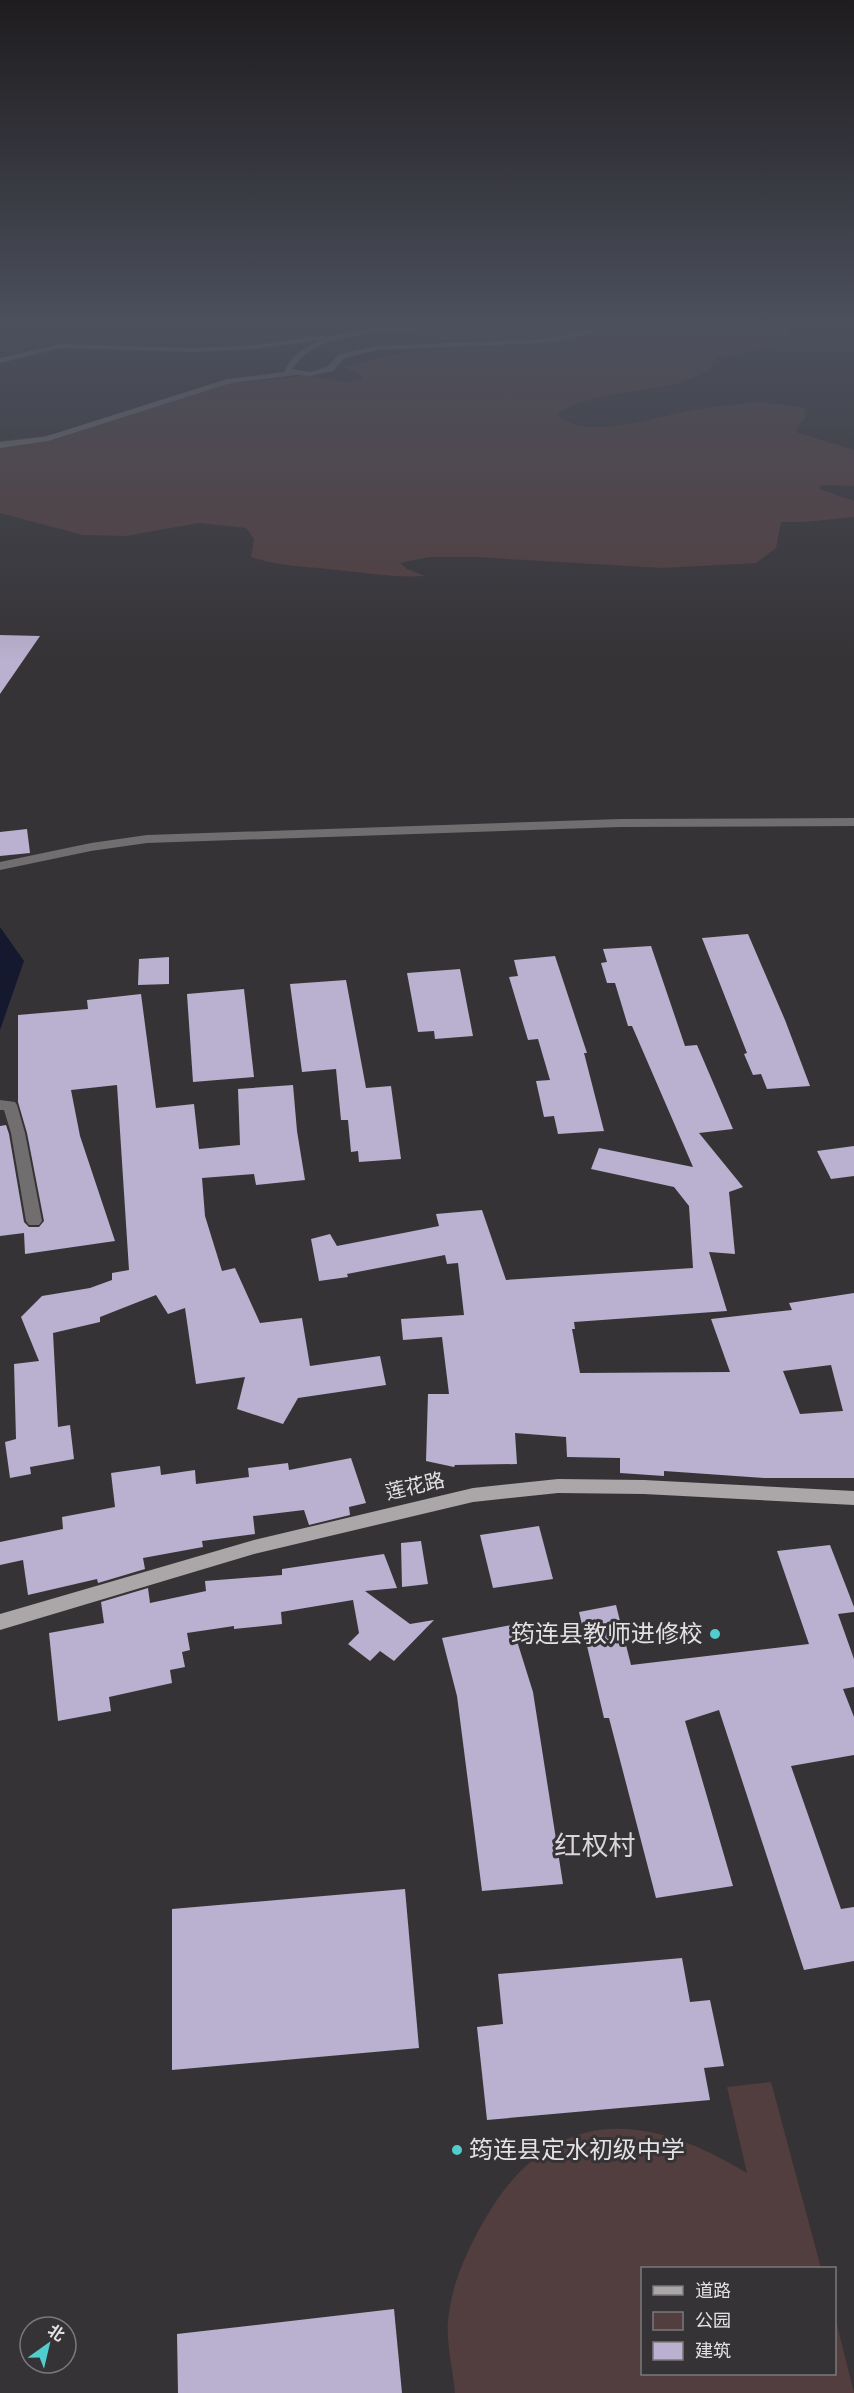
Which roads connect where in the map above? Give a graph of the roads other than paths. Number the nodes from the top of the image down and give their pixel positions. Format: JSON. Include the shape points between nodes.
{"nodes":[{"id":1,"x":52,"y":437,"type":"edge"},
{"id":2,"x":0,"y":445,"type":"edge"},
{"id":3,"x":854,"y":822,"type":"edge"},
{"id":4,"x":0,"y":866,"type":"edge"},
{"id":5,"x":5,"y":1105,"type":"edge"},
{"id":6,"x":34,"y":1221,"type":"dead end"},
{"id":7,"x":854,"y":1498,"type":"edge"},
{"id":8,"x":0,"y":1622,"type":"edge"}],
"edges":[{"from":1,"to":2,"type":"street"},
{"from":3,"to":4,"type":"street","via":[[620,823],[147,839]]},
{"from":5,"to":6,"type":"street","via":[[18,1133]]},
{"from":7,"to":8,"type":"main road","name":"莲花路","via":[[558,1486],[473,1495],[254,1547]]}]}
